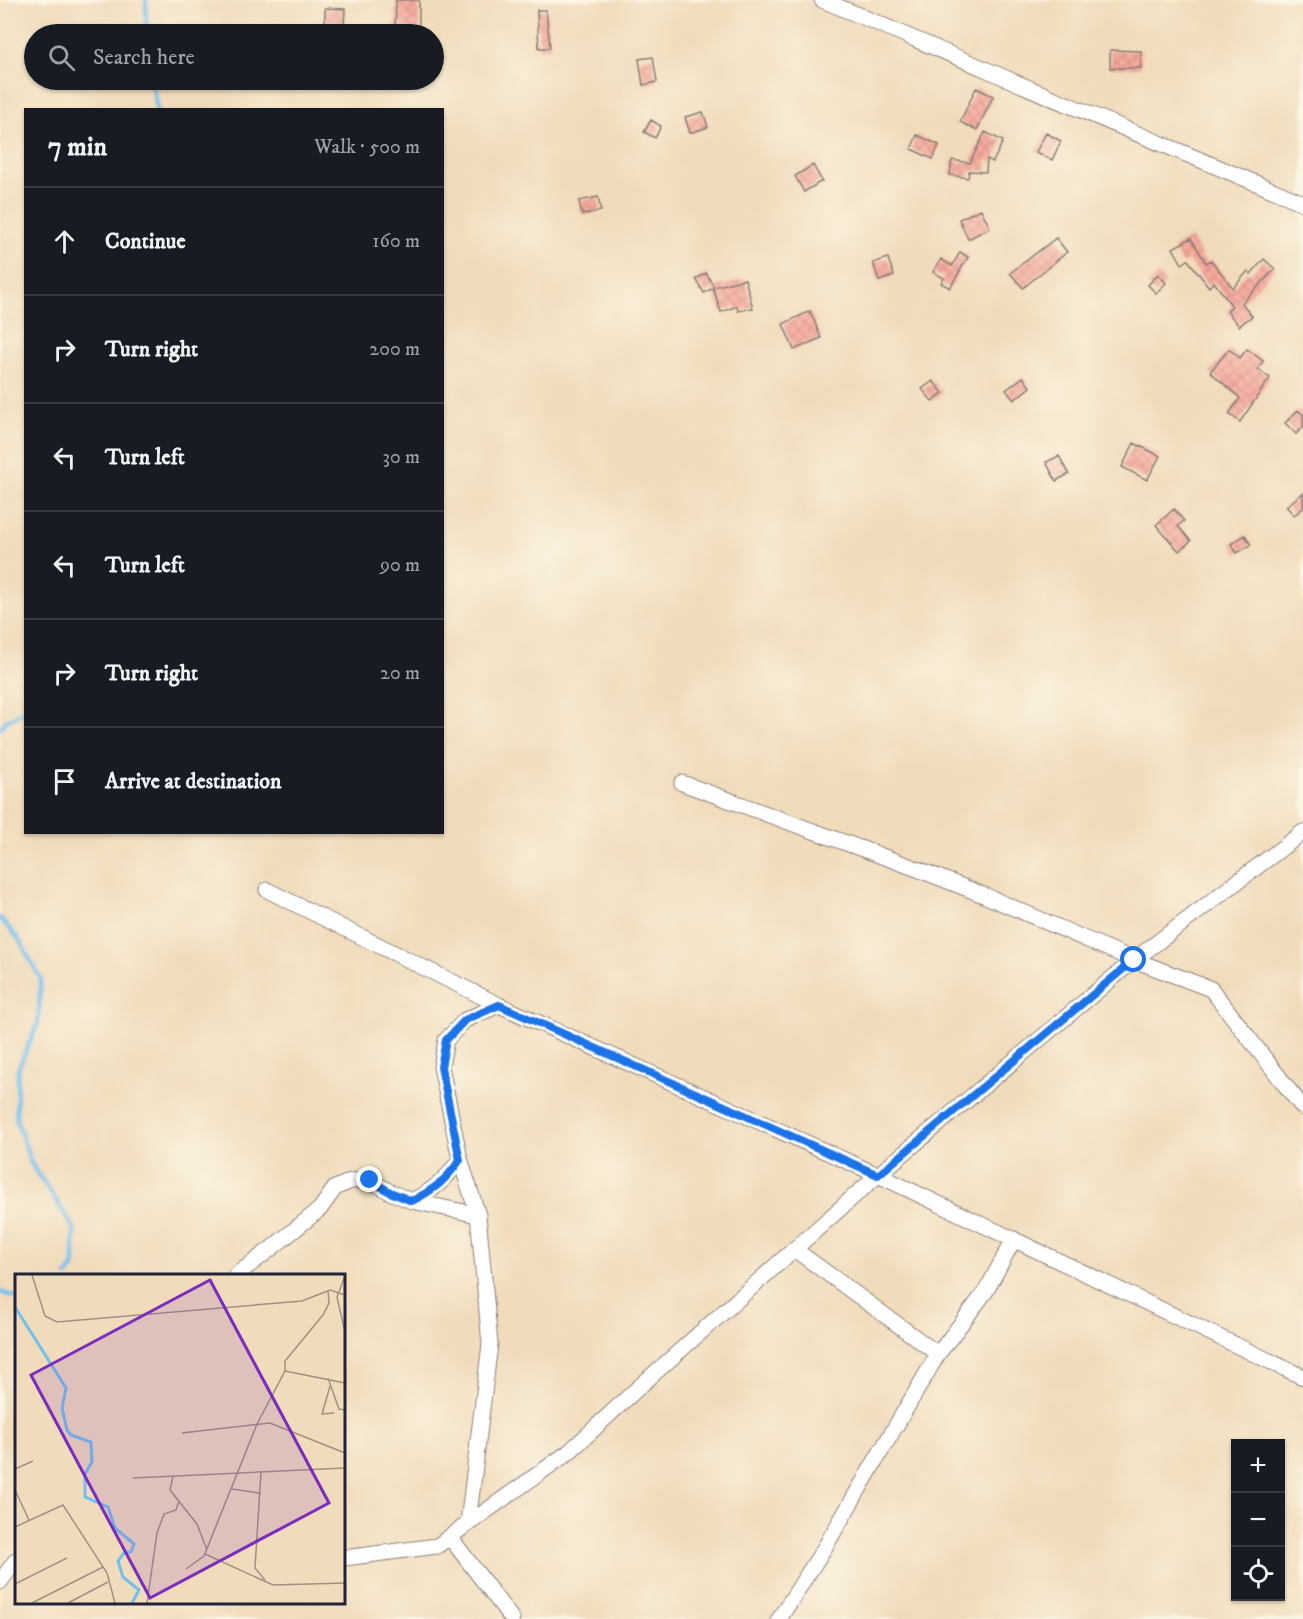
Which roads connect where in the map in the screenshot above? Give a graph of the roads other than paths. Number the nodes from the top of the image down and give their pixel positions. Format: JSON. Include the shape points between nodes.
{"nodes":[{"id":1,"x":822,"y":0,"type":"edge"},
{"id":2,"x":1303,"y":203,"type":"edge"},
{"id":3,"x":682,"y":783,"type":"dead end"},
{"id":4,"x":1303,"y":832,"type":"edge"},
{"id":5,"x":267,"y":890,"type":"dead end"},
{"id":6,"x":1134,"y":960,"type":"junction"},
{"id":7,"x":499,"y":1005,"type":"junction"},
{"id":8,"x":1303,"y":1108,"type":"edge"},
{"id":9,"x":460,"y":1160,"type":"junction"},
{"id":10,"x":878,"y":1175,"type":"junction"},
{"id":11,"x":412,"y":1201,"type":"junction"},
{"id":12,"x":478,"y":1215,"type":"junction"},
{"id":13,"x":1014,"y":1239,"type":"junction"},
{"id":14,"x":794,"y":1249,"type":"junction"},
{"id":15,"x":236,"y":1274,"type":"edge"},
{"id":16,"x":938,"y":1354,"type":"junction"},
{"id":17,"x":1303,"y":1377,"type":"edge"},
{"id":18,"x":468,"y":1523,"type":"junction"},
{"id":19,"x":450,"y":1537,"type":"junction"},
{"id":20,"x":345,"y":1558,"type":"edge"},
{"id":21,"x":15,"y":1561,"type":"edge"},
{"id":22,"x":0,"y":1582,"type":"edge"},
{"id":23,"x":512,"y":1619,"type":"edge"},
{"id":24,"x":778,"y":1619,"type":"edge"}],
"edges":[{"from":1,"to":2,"type":"street"},
{"from":3,"to":6,"type":"street","via":[[920,870]]},
{"from":4,"to":6,"type":"street"},
{"from":5,"to":7,"type":"street"},
{"from":6,"to":8,"type":"street","via":[[1211,989]]},
{"from":6,"to":10,"type":"street"},
{"from":7,"to":9,"type":"street","via":[[465,1020],[446,1040],[441,1067]]},
{"from":7,"to":10,"type":"street"},
{"from":9,"to":11,"type":"street","via":[[448,1176]]},
{"from":9,"to":12,"type":"street"},
{"from":10,"to":13,"type":"street"},
{"from":10,"to":14,"type":"street"},
{"from":11,"to":12,"type":"street"},
{"from":11,"to":15,"type":"street","via":[[370,1180],[351,1181],[335,1188],[320,1209]]},
{"from":12,"to":18,"type":"street","via":[[490,1344]]},
{"from":13,"to":16,"type":"street","via":[[986,1291]]},
{"from":13,"to":17,"type":"street"},
{"from":14,"to":16,"type":"street"},
{"from":14,"to":18,"type":"street","via":[[569,1452]]},
{"from":16,"to":24,"type":"street","via":[[825,1547]]},
{"from":18,"to":19,"type":"street"},
{"from":19,"to":20,"type":"street","via":[[437,1546]]},
{"from":19,"to":23,"type":"street"},
{"from":21,"to":22,"type":"street"}]}
